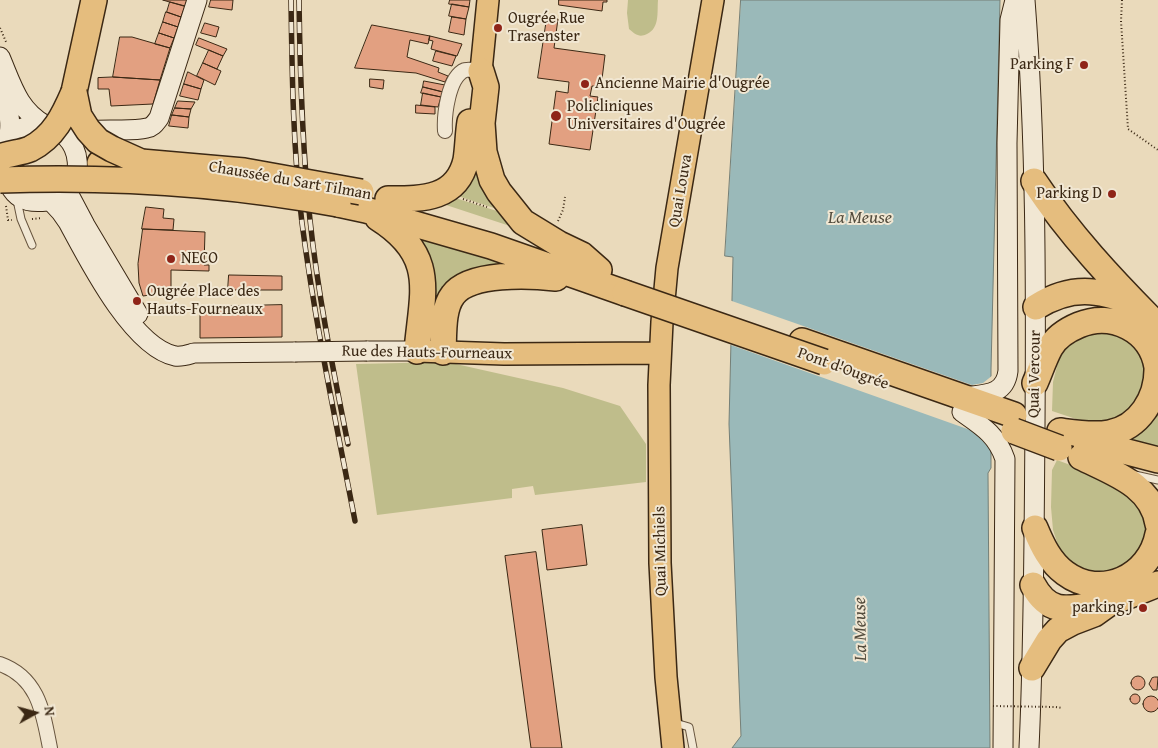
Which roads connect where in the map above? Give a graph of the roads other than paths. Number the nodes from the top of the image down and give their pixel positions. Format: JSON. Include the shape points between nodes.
{"nodes":[{"id":1,"x":197,"y":0,"type":"edge"},
{"id":2,"x":488,"y":0,"type":"edge"},
{"id":3,"x":713,"y":0,"type":"edge"},
{"id":4,"x":1015,"y":0,"type":"edge"},
{"id":5,"x":1025,"y":0,"type":"edge"},
{"id":6,"x":93,"y":6,"type":"edge"},
{"id":7,"x":0,"y":57,"type":"edge"},
{"id":8,"x":481,"y":71,"type":"junction"},
{"id":9,"x":0,"y":89,"type":"edge"},
{"id":10,"x":74,"y":92,"type":"junction"},
{"id":11,"x":45,"y":126,"type":"junction"},
{"id":12,"x":445,"y":131,"type":"dead end"},
{"id":13,"x":70,"y":140,"type":"junction"},
{"id":14,"x":141,"y":162,"type":"junction"},
{"id":15,"x":4,"y":164,"type":"edge"},
{"id":16,"x":1034,"y":181,"type":"junction"},
{"id":17,"x":67,"y":191,"type":"junction"},
{"id":18,"x":388,"y":199,"type":"junction"},
{"id":19,"x":50,"y":200,"type":"junction"},
{"id":20,"x":353,"y":202,"type":"junction"},
{"id":21,"x":32,"y":245,"type":"dead end"},
{"id":22,"x":599,"y":276,"type":"junction"},
{"id":23,"x":626,"y":287,"type":"joint"},
{"id":24,"x":1135,"y":303,"type":"junction"},
{"id":25,"x":1036,"y":307,"type":"junction"},
{"id":26,"x":1158,"y":326,"type":"edge"},
{"id":27,"x":417,"y":351,"type":"junction"},
{"id":28,"x":443,"y":352,"type":"junction"},
{"id":29,"x":194,"y":353,"type":"junction"},
{"id":30,"x":660,"y":353,"type":"junction"},
{"id":31,"x":1035,"y":383,"type":"junction"},
{"id":32,"x":962,"y":405,"type":"junction"},
{"id":33,"x":1067,"y":445,"type":"junction"},
{"id":34,"x":1158,"y":460,"type":"edge"},
{"id":35,"x":1123,"y":472,"type":"junction"},
{"id":36,"x":1158,"y":480,"type":"edge"},
{"id":37,"x":1158,"y":491,"type":"edge"},
{"id":38,"x":1158,"y":524,"type":"edge"},
{"id":39,"x":1035,"y":528,"type":"junction"},
{"id":40,"x":1158,"y":534,"type":"edge"},
{"id":41,"x":1158,"y":584,"type":"edge"},
{"id":42,"x":1034,"y":585,"type":"junction"},
{"id":43,"x":1108,"y":604,"type":"junction"},
{"id":44,"x":0,"y":664,"type":"edge"},
{"id":45,"x":1032,"y":668,"type":"junction"},
{"id":46,"x":670,"y":721,"type":"junction"},
{"id":47,"x":50,"y":748,"type":"edge"},
{"id":48,"x":673,"y":748,"type":"edge"},
{"id":49,"x":693,"y":748,"type":"edge"},
{"id":50,"x":1003,"y":748,"type":"edge"},
{"id":51,"x":1028,"y":748,"type":"edge"}],
"edges":[{"from":1,"to":13,"type":"main road","via":[[159,118],[153,126],[85,132]]},
{"from":2,"to":8,"type":"main road"},
{"from":3,"to":30,"type":"main road","name":"Quai Louva","via":[[668,268]]},
{"from":4,"to":32,"type":"main road","via":[[1010,20],[1007,143],[1007,376],[1005,383],[993,393]]},
{"from":5,"to":16,"type":"main road","name":"Quai Vercour"},
{"from":6,"to":10,"type":"highway"},
{"from":7,"to":11,"type":"main road","via":[[20,104]]},
{"from":8,"to":12,"type":"street","via":[[471,69],[458,75],[444,112]]},
{"from":8,"to":18,"type":"highway","via":[[473,86],[466,156],[457,179],[434,196]]},
{"from":8,"to":22,"type":"highway","via":[[486,88],[482,122],[484,152],[498,192],[524,222],[582,255]]},
{"from":9,"to":15,"type":"main road","via":[[10,113],[11,125]]},
{"from":10,"to":14,"type":"highway","bridge":true,"via":[[79,116],[88,130],[112,150]]},
{"from":10,"to":15,"type":"highway","bridge":true,"via":[[50,135]]},
{"from":11,"to":13,"type":"main road","via":[[65,134]]},
{"from":11,"to":15,"type":"main road","via":[[16,131]]},
{"from":13,"to":17,"type":"main road","via":[[76,148],[78,169]]},
{"from":14,"to":15,"type":"highway","name":"Chaussée du Sart Tilman"},
{"from":14,"to":20,"type":"highway","name":"Chaussée du Sart Tilman","bridge":true,"via":[[244,171]]},
{"from":15,"to":19,"type":"main road","via":[[21,198]]},
{"from":15,"to":20,"type":"highway","name":"Chaussée du Sart Tilman","bridge":true,"via":[[63,178],[179,182]]},
{"from":15,"to":21,"type":"lane"},
{"from":16,"to":24,"type":"highway","via":[[1056,214]]},
{"from":16,"to":25,"type":"main road","name":"Quai Vercour"},
{"from":17,"to":19,"type":"main road"},
{"from":17,"to":29,"type":"main road","via":[[139,316],[161,336]]},
{"from":18,"to":20,"type":"highway","name":"Chaussée du Sart Tilman"},
{"from":18,"to":22,"type":"highway","name":"Chaussée du Sart Tilman"},
{"from":19,"to":29,"type":"main road","name":"Rue des Hauts-Fourneaux","via":[[61,212],[108,292],[139,333],[174,355]]},
{"from":20,"to":22,"type":"highway","name":"Chaussée du Sart Tilman"},
{"from":20,"to":27,"type":"highway","via":[[396,231],[418,260],[423,277],[423,306]]},
{"from":22,"to":23,"type":"highway","name":"Chaussée du Sart Tilman"},
{"from":22,"to":28,"type":"highway","via":[[526,275],[465,285],[453,295],[447,308]]},
{"from":23,"to":32,"type":"highway","name":"Pont d'Ougrée","bridge":true},
{"from":24,"to":25,"type":"highway","via":[[1100,292],[1081,291],[1051,297]]},
{"from":24,"to":26,"type":"highway"},
{"from":25,"to":31,"type":"main road","name":"Quai Vercour"},
{"from":27,"to":28,"type":"main road","name":"Rue des Hauts-Fourneaux"},
{"from":27,"to":29,"type":"main road","name":"Rue des Hauts-Fourneaux","bridge":true},
{"from":28,"to":30,"type":"main road","name":"Rue des Hauts-Fourneaux"},
{"from":30,"to":46,"type":"main road","name":"Quai Michiels","via":[[660,570]]},
{"from":31,"to":33,"type":"highway","via":[[1050,348],[1058,338],[1091,321],[1122,322],[1138,334],[1153,354],[1157,365],[1156,386],[1144,413],[1129,426],[1110,433],[1089,434]]},
{"from":31,"to":39,"type":"main road","name":"Quai Vercour"},
{"from":32,"to":33,"type":"highway","name":"Pont d'Ougrée"},
{"from":32,"to":50,"type":"main road","via":[[994,437],[1005,459]]},
{"from":33,"to":34,"type":"highway","via":[[1080,440]]},
{"from":33,"to":35,"type":"highway"},
{"from":33,"to":38,"type":"highway","via":[[1141,490],[1153,506]]},
{"from":35,"to":36,"type":"lane"},
{"from":35,"to":37,"type":"highway"},
{"from":39,"to":40,"type":"highway","via":[[1050,558],[1064,573],[1094,584],[1116,582],[1139,570],[1151,555]]},
{"from":39,"to":42,"type":"main road","name":"Quai Vercour"},
{"from":41,"to":43,"type":"highway"},
{"from":42,"to":43,"type":"highway","via":[[1047,603],[1063,609]]},
{"from":42,"to":45,"type":"main road","name":"Quai Vercour"},
{"from":43,"to":45,"type":"highway","via":[[1058,630]]},
{"from":44,"to":47,"type":"street","via":[[17,674],[34,692],[42,706]]},
{"from":45,"to":51,"type":"main road","name":"Quai Vercour"},
{"from":46,"to":48,"type":"main road","name":"Quai Michiels"},
{"from":46,"to":49,"type":"lane","via":[[689,727]]}]}
